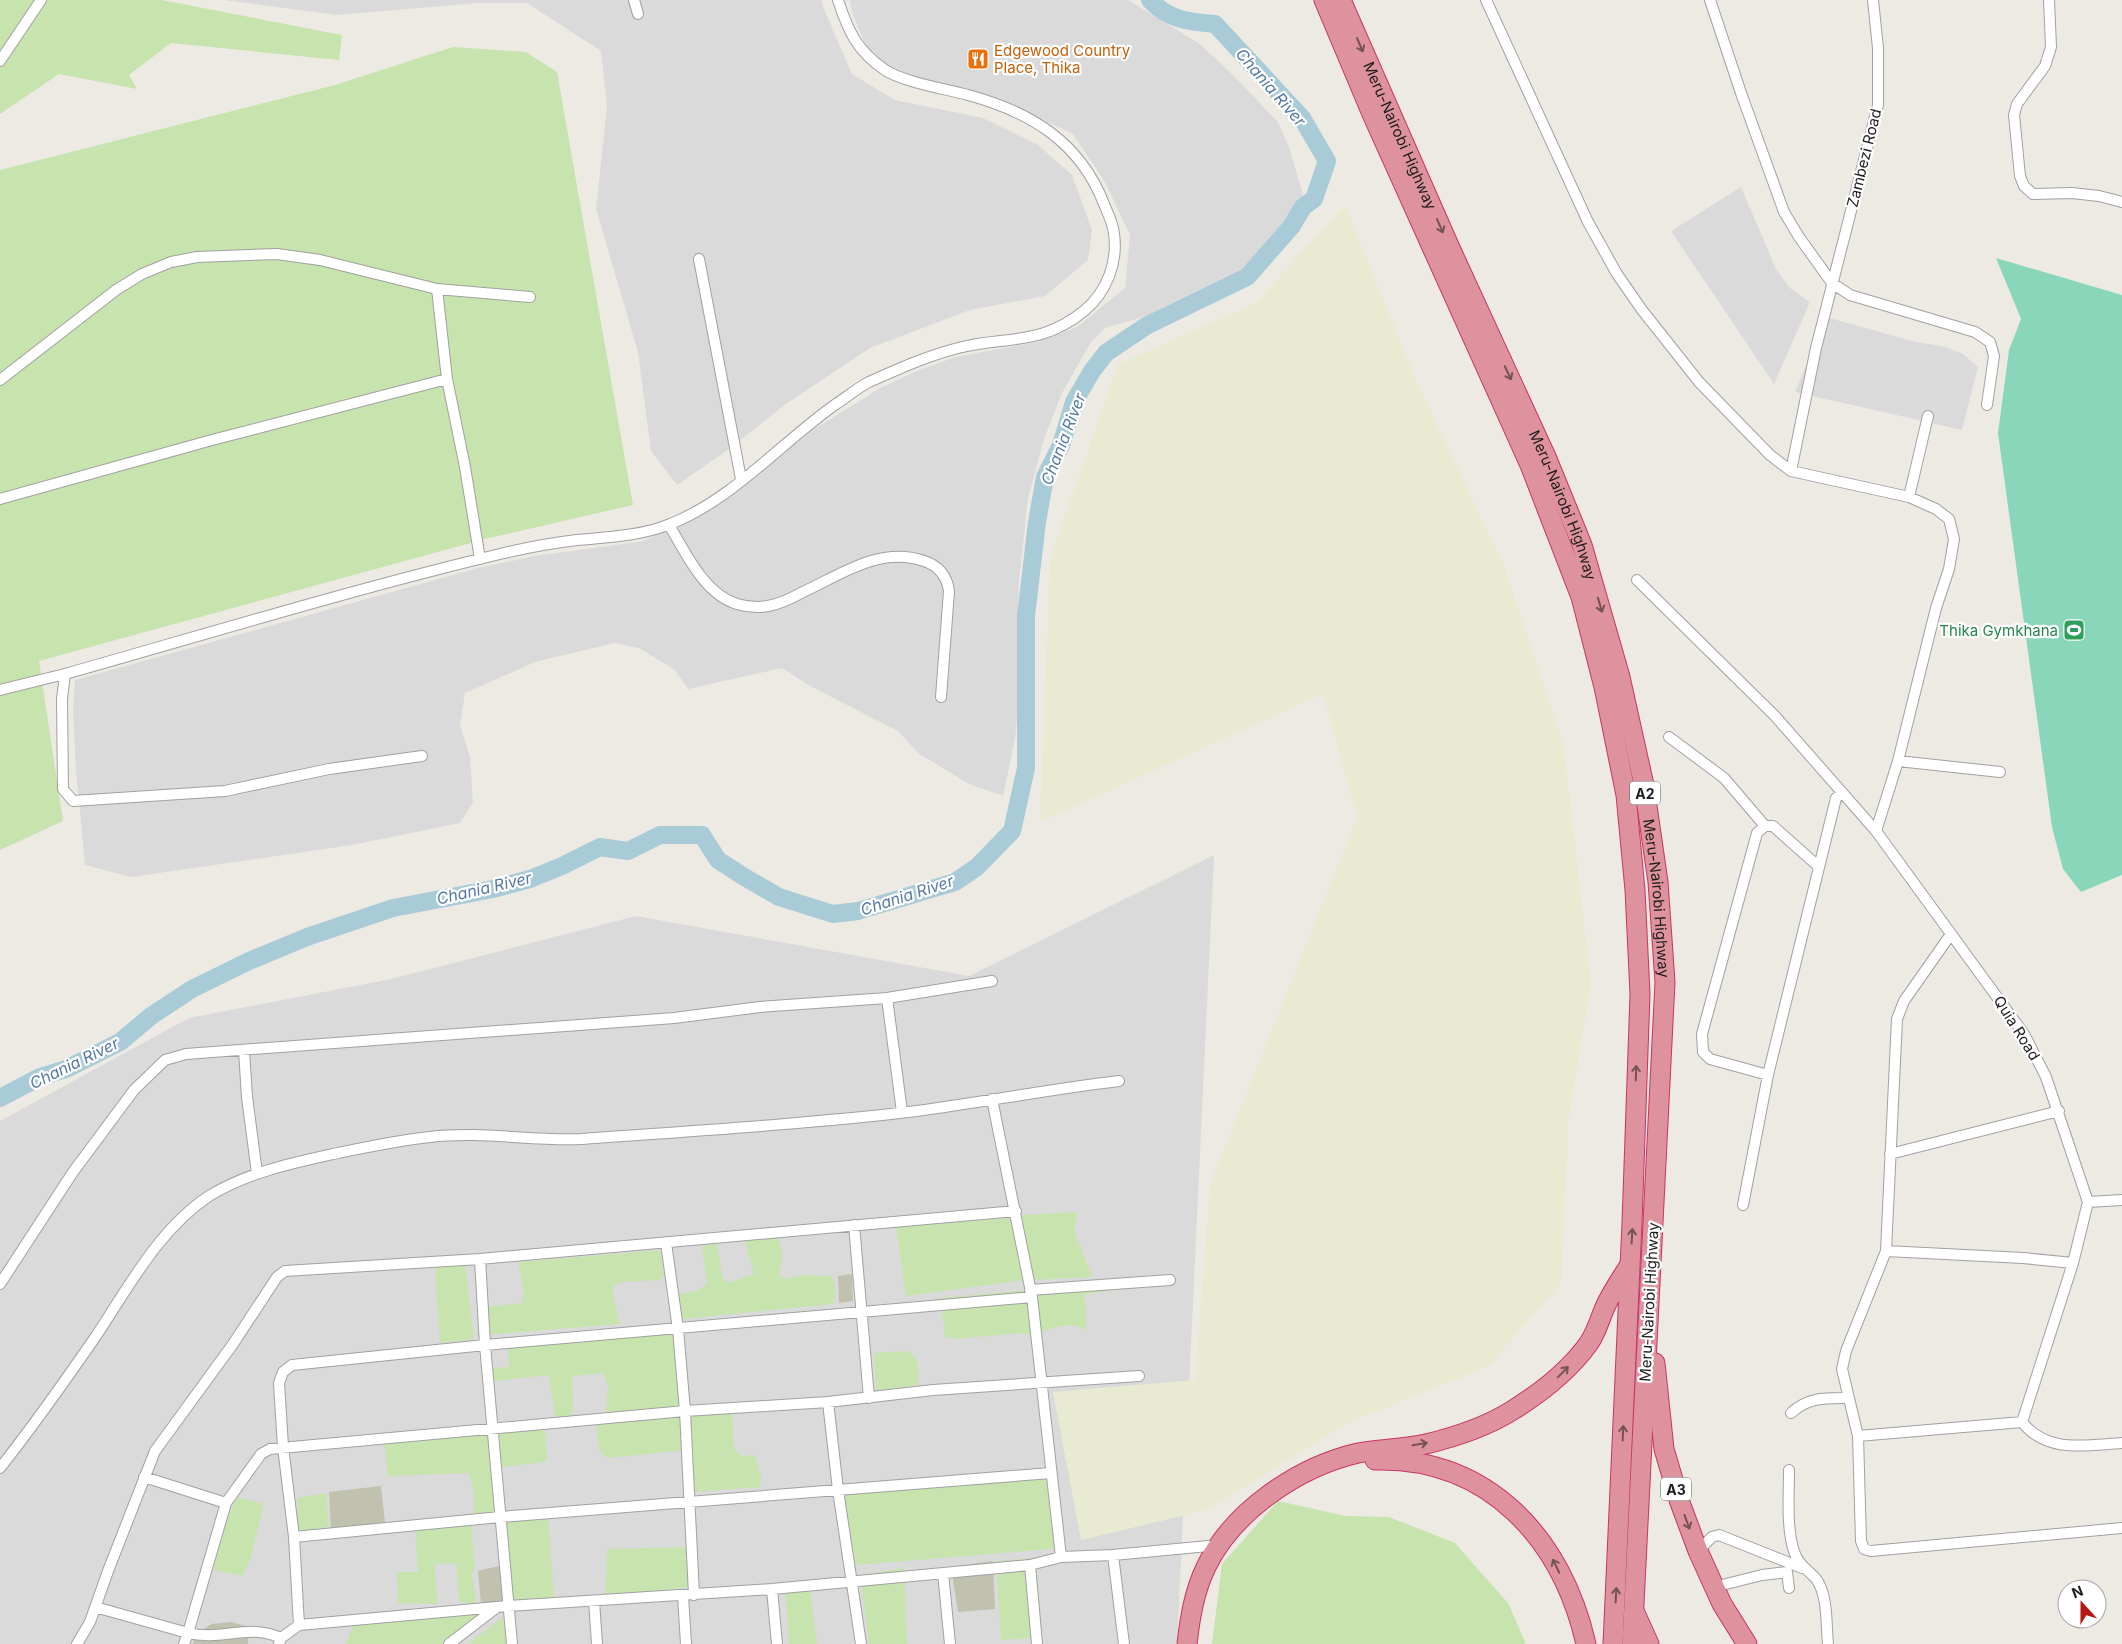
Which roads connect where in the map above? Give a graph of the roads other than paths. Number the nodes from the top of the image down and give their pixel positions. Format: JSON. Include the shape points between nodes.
{"nodes":[{"id":1,"x":41,"y":0,"type":"edge"},
{"id":2,"x":634,"y":0,"type":"edge"},
{"id":3,"x":838,"y":0,"type":"edge"},
{"id":4,"x":1324,"y":0,"type":"edge"},
{"id":5,"x":1341,"y":0,"type":"edge"},
{"id":6,"x":1486,"y":0,"type":"edge"},
{"id":7,"x":1710,"y":0,"type":"edge"},
{"id":8,"x":1874,"y":0,"type":"edge"},
{"id":9,"x":2049,"y":0,"type":"edge"},
{"id":10,"x":638,"y":14,"type":"dead end"},
{"id":11,"x":0,"y":61,"type":"edge"},
{"id":12,"x":2122,"y":202,"type":"edge"},
{"id":13,"x":699,"y":259,"type":"dead end"},
{"id":14,"x":1832,"y":284,"type":"junction"},
{"id":15,"x":437,"y":289,"type":"junction"},
{"id":16,"x":530,"y":297,"type":"dead end"},
{"id":17,"x":447,"y":379,"type":"junction"},
{"id":18,"x":0,"y":380,"type":"edge"},
{"id":19,"x":1987,"y":405,"type":"dead end"},
{"id":20,"x":1928,"y":416,"type":"dead end"},
{"id":21,"x":1791,"y":471,"type":"junction"},
{"id":22,"x":741,"y":479,"type":"junction"},
{"id":23,"x":1909,"y":497,"type":"junction"},
{"id":24,"x":0,"y":499,"type":"edge"},
{"id":25,"x":669,"y":525,"type":"junction"},
{"id":26,"x":480,"y":559,"type":"junction"},
{"id":27,"x":1637,"y":580,"type":"dead end"},
{"id":28,"x":65,"y":674,"type":"junction"},
{"id":29,"x":0,"y":690,"type":"edge"},
{"id":30,"x":941,"y":697,"type":"dead end"},
{"id":31,"x":1669,"y":737,"type":"dead end"},
{"id":32,"x":422,"y":756,"type":"dead end"},
{"id":33,"x":1898,"y":761,"type":"junction"},
{"id":34,"x":2000,"y":772,"type":"dead end"},
{"id":35,"x":1842,"y":792,"type":"junction"},
{"id":36,"x":1765,"y":826,"type":"junction"},
{"id":37,"x":1876,"y":831,"type":"junction"},
{"id":38,"x":1818,"y":866,"type":"junction"},
{"id":39,"x":1951,"y":934,"type":"junction"},
{"id":40,"x":992,"y":981,"type":"dead end"},
{"id":41,"x":887,"y":998,"type":"junction"},
{"id":42,"x":244,"y":1051,"type":"junction"},
{"id":43,"x":1768,"y":1075,"type":"junction"},
{"id":44,"x":1118,"y":1081,"type":"dead end"},
{"id":45,"x":992,"y":1099,"type":"junction"},
{"id":46,"x":2058,"y":1111,"type":"junction"},
{"id":47,"x":902,"y":1112,"type":"junction"},
{"id":48,"x":1890,"y":1154,"type":"junction"},
{"id":49,"x":257,"y":1173,"type":"junction"},
{"id":50,"x":2122,"y":1200,"type":"edge"},
{"id":51,"x":2088,"y":1202,"type":"junction"},
{"id":52,"x":1743,"y":1205,"type":"dead end"},
{"id":53,"x":1016,"y":1211,"type":"junction"},
{"id":54,"x":854,"y":1225,"type":"junction"},
{"id":55,"x":666,"y":1243,"type":"junction"},
{"id":56,"x":1886,"y":1251,"type":"junction"},
{"id":57,"x":480,"y":1259,"type":"junction"},
{"id":58,"x":2074,"y":1263,"type":"junction"},
{"id":59,"x":1630,"y":1264,"type":"junction"},
{"id":60,"x":1170,"y":1280,"type":"dead end"},
{"id":61,"x":0,"y":1284,"type":"edge"},
{"id":62,"x":1031,"y":1293,"type":"junction"},
{"id":63,"x":864,"y":1312,"type":"junction"},
{"id":64,"x":1648,"y":1320,"type":"junction"},
{"id":65,"x":678,"y":1329,"type":"junction"},
{"id":66,"x":485,"y":1345,"type":"junction"},
{"id":67,"x":1139,"y":1376,"type":"dead end"},
{"id":68,"x":1040,"y":1383,"type":"junction"},
{"id":69,"x":869,"y":1398,"type":"junction"},
{"id":70,"x":1848,"y":1398,"type":"junction"},
{"id":71,"x":828,"y":1402,"type":"junction"},
{"id":72,"x":685,"y":1411,"type":"junction"},
{"id":73,"x":1791,"y":1413,"type":"dead end"},
{"id":74,"x":2022,"y":1422,"type":"junction"},
{"id":75,"x":493,"y":1430,"type":"junction"},
{"id":76,"x":1858,"y":1436,"type":"junction"},
{"id":77,"x":2122,"y":1443,"type":"edge"},
{"id":78,"x":283,"y":1447,"type":"junction"},
{"id":79,"x":1321,"y":1466,"type":"junction"},
{"id":80,"x":0,"y":1468,"type":"edge"},
{"id":81,"x":1788,"y":1470,"type":"dead end"},
{"id":82,"x":1051,"y":1473,"type":"junction"},
{"id":83,"x":144,"y":1478,"type":"junction"},
{"id":84,"x":838,"y":1490,"type":"junction"},
{"id":85,"x":226,"y":1503,"type":"junction"},
{"id":86,"x":688,"y":1503,"type":"junction"},
{"id":87,"x":500,"y":1517,"type":"junction"},
{"id":88,"x":2122,"y":1528,"type":"edge"},
{"id":89,"x":294,"y":1536,"type":"junction"},
{"id":90,"x":1220,"y":1545,"type":"junction"},
{"id":91,"x":1698,"y":1551,"type":"junction"},
{"id":92,"x":1112,"y":1555,"type":"junction"},
{"id":93,"x":1061,"y":1557,"type":"junction"},
{"id":94,"x":1030,"y":1565,"type":"junction"},
{"id":95,"x":1802,"y":1568,"type":"junction"},
{"id":96,"x":943,"y":1573,"type":"junction"},
{"id":97,"x":852,"y":1582,"type":"junction"},
{"id":98,"x":1714,"y":1588,"type":"junction"},
{"id":99,"x":1790,"y":1588,"type":"dead end"},
{"id":100,"x":772,"y":1589,"type":"junction"},
{"id":101,"x":694,"y":1594,"type":"junction"},
{"id":102,"x":683,"y":1595,"type":"junction"},
{"id":103,"x":594,"y":1601,"type":"junction"},
{"id":104,"x":508,"y":1606,"type":"junction"},
{"id":105,"x":95,"y":1607,"type":"junction"},
{"id":106,"x":496,"y":1607,"type":"junction"},
{"id":107,"x":1633,"y":1609,"type":"junction"},
{"id":108,"x":299,"y":1625,"type":"junction"},
{"id":109,"x":188,"y":1633,"type":"junction"},
{"id":110,"x":280,"y":1641,"type":"edge"},
{"id":111,"x":77,"y":1644,"type":"edge"},
{"id":112,"x":184,"y":1644,"type":"edge"},
{"id":113,"x":449,"y":1644,"type":"edge"},
{"id":114,"x":512,"y":1644,"type":"edge"},
{"id":115,"x":597,"y":1644,"type":"edge"},
{"id":116,"x":686,"y":1644,"type":"edge"},
{"id":117,"x":777,"y":1644,"type":"edge"},
{"id":118,"x":861,"y":1644,"type":"edge"},
{"id":119,"x":950,"y":1644,"type":"edge"},
{"id":120,"x":1037,"y":1644,"type":"edge"},
{"id":121,"x":1124,"y":1644,"type":"edge"},
{"id":122,"x":1187,"y":1644,"type":"edge"},
{"id":123,"x":1586,"y":1644,"type":"edge"},
{"id":124,"x":1614,"y":1644,"type":"edge"},
{"id":125,"x":1632,"y":1644,"type":"edge"},
{"id":126,"x":1649,"y":1644,"type":"edge"},
{"id":127,"x":1746,"y":1644,"type":"edge"},
{"id":128,"x":1828,"y":1644,"type":"edge"}],
"edges":[{"from":1,"to":11,"type":"street"},
{"from":2,"to":10,"type":"street"},
{"from":3,"to":22,"type":"street","via":[[848,30],[863,52],[889,73],[975,96],[1020,114],[1054,134],[1078,156],[1097,186],[1114,230],[1116,258],[1106,284],[1087,309],[1059,327],[1028,338],[960,347],[912,363],[863,385]]},
{"from":59,"to":4,"type":"highway","name":"Meru-Nairobi Highway","number":"A2","one_way":true,"via":[[1640,994],[1626,795],[1604,686],[1581,597],[1530,465]]},
{"from":5,"to":64,"type":"highway","name":"Meru-Nairobi Highway","number":"A2","one_way":true,"via":[[1547,459],[1582,545],[1620,677],[1644,785],[1658,882],[1665,982]]},
{"from":6,"to":21,"type":"street","via":[[1588,222],[1617,274],[1699,382],[1770,455]]},
{"from":7,"to":14,"type":"street","via":[[1784,212]]},
{"from":8,"to":14,"type":"street","name":"Zambezi Road","via":[[1878,105]]},
{"from":9,"to":12,"type":"street","via":[[2051,47],[2045,66],[2017,104],[2014,115],[2020,176],[2024,186],[2033,194],[2072,193]]},
{"from":13,"to":22,"type":"street"},
{"from":14,"to":19,"type":"street","via":[[1850,295],[1975,332],[1990,342],[1994,356]]},
{"from":14,"to":21,"type":"street","name":"Zambezi Road"},
{"from":15,"to":16,"type":"street"},
{"from":15,"to":17,"type":"street"},
{"from":15,"to":18,"type":"street","via":[[320,260],[277,254],[197,257],[171,262],[116,290]]},
{"from":17,"to":24,"type":"street"},
{"from":17,"to":26,"type":"street"},
{"from":20,"to":23,"type":"street"},
{"from":21,"to":23,"type":"street"},
{"from":22,"to":25,"type":"street","via":[[698,511]]},
{"from":23,"to":33,"type":"street","via":[[1949,519],[1954,539]]},
{"from":25,"to":26,"type":"street","via":[[635,534],[535,546]]},
{"from":25,"to":30,"type":"street","via":[[712,588],[729,600],[749,607],[787,600],[877,558],[911,556],[932,564],[945,576],[949,591]]},
{"from":26,"to":28,"type":"street"},
{"from":27,"to":35,"type":"street","name":"Quia Road","via":[[1775,716]]},
{"from":28,"to":29,"type":"street"},
{"from":28,"to":32,"type":"street","via":[[62,699],[63,789],[73,801],[225,791],[329,769]]},
{"from":31,"to":36,"type":"street","via":[[1724,778]]},
{"from":33,"to":34,"type":"street"},
{"from":33,"to":37,"type":"street"},
{"from":35,"to":37,"type":"street","name":"Quia Road"},
{"from":35,"to":38,"type":"street","via":[[1836,798]]},
{"from":36,"to":38,"type":"street","via":[[1773,826]]},
{"from":36,"to":43,"type":"street","via":[[1756,833],[1701,1043],[1703,1052],[1710,1059]]},
{"from":37,"to":39,"type":"street","name":"Quia Road"},
{"from":38,"to":43,"type":"street"},
{"from":39,"to":46,"type":"street","name":"Quia Road","via":[[2013,1015],[2046,1077]]},
{"from":39,"to":48,"type":"street","via":[[1904,1001],[1897,1019]]},
{"from":40,"to":41,"type":"street"},
{"from":41,"to":42,"type":"street"},
{"from":41,"to":47,"type":"street"},
{"from":42,"to":49,"type":"street","via":[[246,1096]]},
{"from":42,"to":61,"type":"street","via":[[186,1054],[166,1060],[155,1068],[134,1090],[73,1172]]},
{"from":43,"to":52,"type":"street"},
{"from":44,"to":45,"type":"street"},
{"from":45,"to":47,"type":"street"},
{"from":45,"to":53,"type":"street"},
{"from":46,"to":48,"type":"street"},
{"from":46,"to":51,"type":"street","name":"Quia Road"},
{"from":47,"to":49,"type":"street","via":[[581,1139],[431,1136]]},
{"from":48,"to":56,"type":"street"},
{"from":49,"to":80,"type":"street","via":[[208,1197],[152,1252],[62,1386]]},
{"from":50,"to":51,"type":"street"},
{"from":51,"to":58,"type":"street"},
{"from":53,"to":54,"type":"street"},
{"from":53,"to":62,"type":"street"},
{"from":54,"to":55,"type":"street"},
{"from":54,"to":63,"type":"street"},
{"from":55,"to":57,"type":"street"},
{"from":55,"to":65,"type":"street"},
{"from":56,"to":58,"type":"street"},
{"from":56,"to":70,"type":"street","via":[[1844,1360],[1842,1369]]},
{"from":57,"to":66,"type":"street"},
{"from":57,"to":83,"type":"street","via":[[302,1269],[280,1274],[165,1436]]},
{"from":58,"to":74,"type":"street"},
{"from":79,"to":59,"type":"highway","one_way":true,"via":[[1357,1454],[1425,1444],[1471,1430],[1511,1411],[1551,1384],[1579,1356],[1590,1342],[1607,1303]]},
{"from":124,"to":59,"type":"highway","name":"Meru-Nairobi Highway","number":"A2","one_way":true},
{"from":60,"to":62,"type":"street"},
{"from":62,"to":63,"type":"street"},
{"from":62,"to":68,"type":"street"},
{"from":63,"to":65,"type":"street"},
{"from":63,"to":69,"type":"street"},
{"from":64,"to":91,"type":"highway","number":"A3","one_way":true,"via":[[1664,1448]]},
{"from":64,"to":107,"type":"highway","name":"Meru-Nairobi Highway","number":"A2"},
{"from":65,"to":66,"type":"street"},
{"from":65,"to":72,"type":"street"},
{"from":66,"to":75,"type":"street"},
{"from":66,"to":78,"type":"street","via":[[292,1365],[283,1372],[279,1383]]},
{"from":67,"to":68,"type":"street"},
{"from":68,"to":69,"type":"street"},
{"from":68,"to":82,"type":"street"},
{"from":69,"to":71,"type":"street"},
{"from":70,"to":73,"type":"street","via":[[1812,1399]]},
{"from":70,"to":76,"type":"street"},
{"from":71,"to":72,"type":"street"},
{"from":71,"to":84,"type":"street"},
{"from":72,"to":75,"type":"street"},
{"from":72,"to":86,"type":"street"},
{"from":74,"to":76,"type":"street"},
{"from":74,"to":77,"type":"street","via":[[2031,1434],[2054,1444]]},
{"from":75,"to":78,"type":"street"},
{"from":75,"to":87,"type":"street"},
{"from":76,"to":88,"type":"street","via":[[1861,1541],[1864,1549],[1871,1551]]},
{"from":78,"to":85,"type":"street","via":[[261,1454]]},
{"from":78,"to":89,"type":"street"},
{"from":79,"to":90,"type":"highway","via":[[1260,1501]]},
{"from":123,"to":79,"type":"highway","one_way":true,"via":[[1569,1594],[1552,1558],[1535,1532],[1485,1489],[1458,1473],[1391,1459]]},
{"from":81,"to":95,"type":"street","via":[[1791,1535]]},
{"from":82,"to":84,"type":"street"},
{"from":82,"to":93,"type":"street"},
{"from":83,"to":85,"type":"street"},
{"from":83,"to":105,"type":"street"},
{"from":84,"to":86,"type":"street"},
{"from":84,"to":97,"type":"street"},
{"from":85,"to":109,"type":"street"},
{"from":86,"to":87,"type":"street"},
{"from":86,"to":101,"type":"street"},
{"from":87,"to":89,"type":"street"},
{"from":87,"to":104,"type":"street"},
{"from":89,"to":108,"type":"street"},
{"from":90,"to":92,"type":"street"},
{"from":90,"to":122,"type":"highway","via":[[1206,1566],[1196,1593]]},
{"from":91,"to":95,"type":"street","via":[[1712,1537],[1719,1535]]},
{"from":91,"to":98,"type":"highway","number":"A3"},
{"from":92,"to":93,"type":"street"},
{"from":92,"to":121,"type":"street"},
{"from":93,"to":94,"type":"street"},
{"from":94,"to":96,"type":"street"},
{"from":94,"to":120,"type":"street"},
{"from":95,"to":128,"type":"street","via":[[1816,1579],[1823,1592]]},
{"from":96,"to":97,"type":"street"},
{"from":96,"to":119,"type":"street"},
{"from":97,"to":100,"type":"street"},
{"from":97,"to":118,"type":"street"},
{"from":98,"to":99,"type":"street","via":[[1787,1572]]},
{"from":98,"to":127,"type":"highway","number":"A3"},
{"from":100,"to":101,"type":"street"},
{"from":100,"to":117,"type":"street"},
{"from":101,"to":102,"type":"street"},
{"from":102,"to":103,"type":"street"},
{"from":102,"to":116,"type":"street"},
{"from":103,"to":104,"type":"street"},
{"from":103,"to":115,"type":"street"},
{"from":104,"to":106,"type":"street"},
{"from":104,"to":114,"type":"street"},
{"from":105,"to":109,"type":"street"},
{"from":105,"to":111,"type":"street"},
{"from":106,"to":108,"type":"street"},
{"from":106,"to":113,"type":"street"},
{"from":107,"to":125,"type":"highway","name":"Meru-Nairobi Highway","number":"A2"},
{"from":107,"to":126,"type":"highway"},
{"from":108,"to":110,"type":"street"},
{"from":109,"to":110,"type":"street","via":[[212,1637],[262,1630]]},
{"from":109,"to":112,"type":"street"}]}
